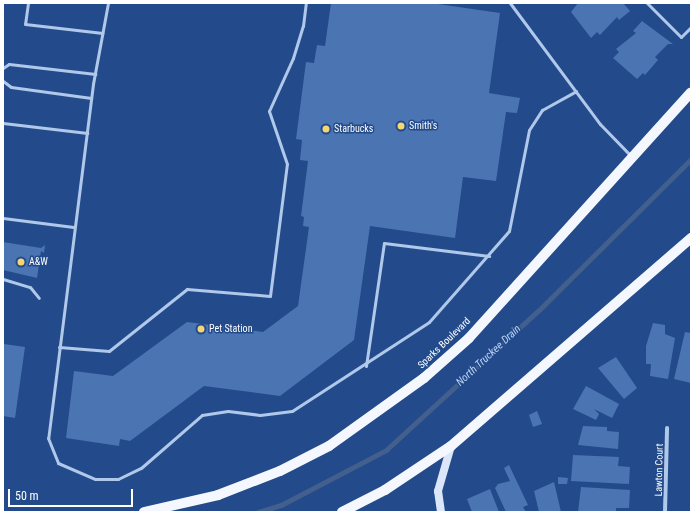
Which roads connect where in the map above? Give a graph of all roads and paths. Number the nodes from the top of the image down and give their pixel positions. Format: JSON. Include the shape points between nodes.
{"nodes":[{"id":1,"x":28,"y":3,"type":"edge"},
{"id":2,"x":108,"y":3,"type":"edge"},
{"id":3,"x":306,"y":3,"type":"edge"},
{"id":4,"x":510,"y":3,"type":"edge"},
{"id":5,"x":647,"y":3,"type":"edge"},
{"id":6,"x":691,"y":27,"type":"edge"},
{"id":7,"x":102,"y":34,"type":"junction"},
{"id":8,"x":3,"y":68,"type":"edge"},
{"id":9,"x":95,"y":74,"type":"junction"},
{"id":10,"x":3,"y":82,"type":"edge"},
{"id":11,"x":576,"y":91,"type":"junction"},
{"id":12,"x":691,"y":92,"type":"edge"},
{"id":13,"x":91,"y":98,"type":"junction"},
{"id":14,"x":3,"y":123,"type":"edge"},
{"id":15,"x":87,"y":133,"type":"junction"},
{"id":16,"x":632,"y":157,"type":"junction"},
{"id":17,"x":3,"y":218,"type":"edge"},
{"id":18,"x":73,"y":227,"type":"junction"},
{"id":19,"x":691,"y":238,"type":"edge"},
{"id":20,"x":488,"y":256,"type":"junction"},
{"id":21,"x":3,"y":279,"type":"edge"},
{"id":22,"x":39,"y":298,"type":"dead end"},
{"id":23,"x":59,"y":347,"type":"junction"},
{"id":24,"x":366,"y":366,"type":"junction"},
{"id":25,"x":666,"y":428,"type":"dead end"},
{"id":26,"x":452,"y":446,"type":"junction"},
{"id":27,"x":144,"y":512,"type":"edge"},
{"id":28,"x":342,"y":512,"type":"edge"},
{"id":29,"x":441,"y":512,"type":"edge"},
{"id":30,"x":665,"y":512,"type":"edge"}],
"edges":[{"from":1,"to":7,"type":"lane","via":[[25,24]]},
{"from":2,"to":7,"type":"lane"},
{"from":3,"to":23,"type":"lane","via":[[304,26],[293,58],[269,111],[287,164],[270,296],[187,288],[109,351]]},
{"from":4,"to":11,"type":"lane"},
{"from":5,"to":6,"type":"lane","via":[[681,36]]},
{"from":7,"to":9,"type":"lane"},
{"from":8,"to":9,"type":"lane","via":[[9,64]]},
{"from":9,"to":13,"type":"lane"},
{"from":10,"to":13,"type":"lane","via":[[11,87]]},
{"from":11,"to":16,"type":"lane","via":[[600,124]]},
{"from":11,"to":20,"type":"lane","via":[[542,110],[529,130],[509,231]]},
{"from":12,"to":16,"type":"main road","name":"Sparks Boulevard"},
{"from":13,"to":15,"type":"lane"},
{"from":14,"to":15,"type":"lane"},
{"from":15,"to":18,"type":"lane"},
{"from":16,"to":27,"type":"main road","name":"Sparks Boulevard","via":[[469,338],[381,412],[329,446],[280,471],[218,495]]},
{"from":17,"to":18,"type":"lane"},
{"from":18,"to":23,"type":"lane"},
{"from":19,"to":26,"type":"main road"},
{"from":20,"to":24,"type":"lane","via":[[429,322]]},
{"from":20,"to":24,"type":"lane","via":[[384,243]]},
{"from":21,"to":22,"type":"lane","via":[[30,287]]},
{"from":23,"to":24,"type":"lane","via":[[48,438],[58,463],[96,480],[118,479],[141,468],[202,415],[228,411],[260,415],[292,411]]},
{"from":25,"to":30,"type":"street","name":"Lawton Court"},
{"from":26,"to":28,"type":"main road","via":[[385,490]]},
{"from":26,"to":29,"type":"street","via":[[438,491]]}]}
